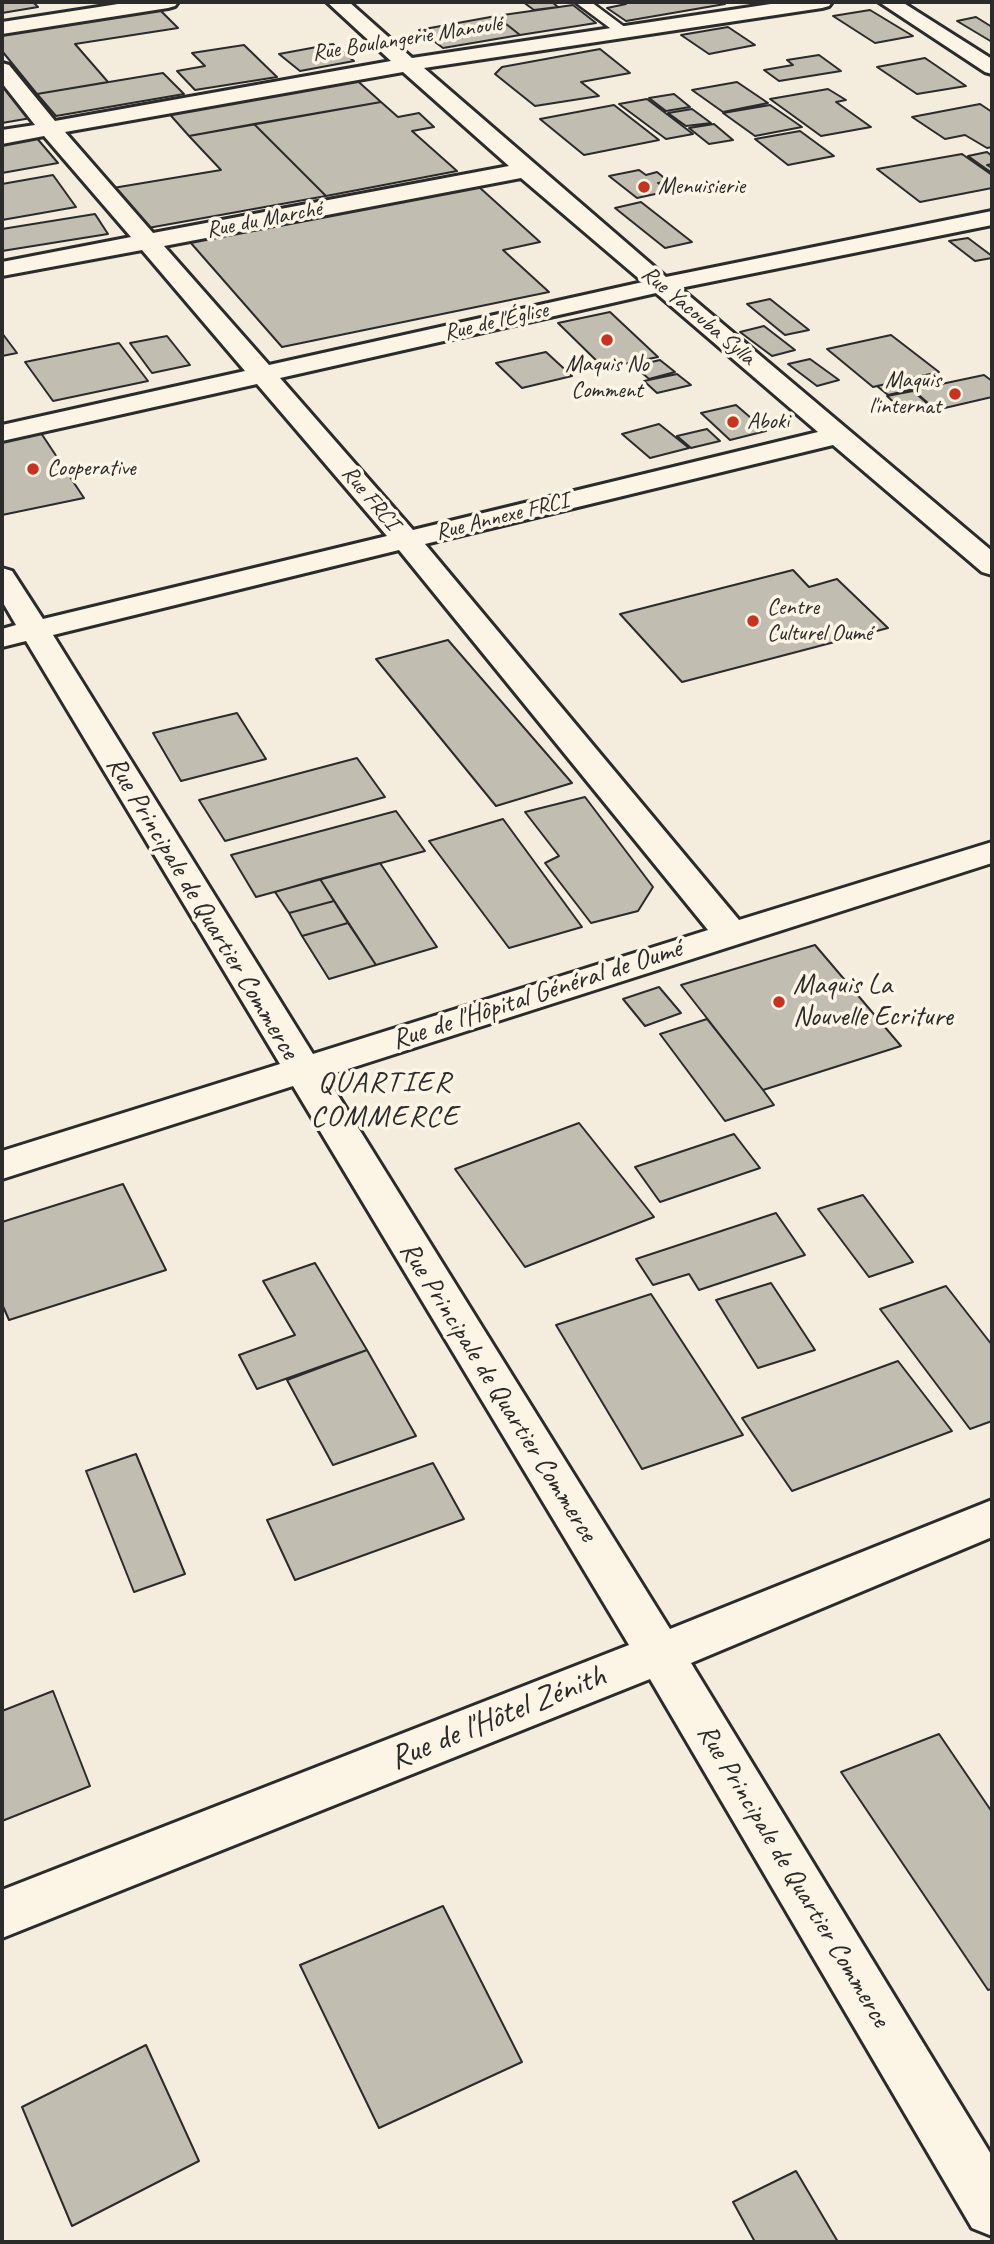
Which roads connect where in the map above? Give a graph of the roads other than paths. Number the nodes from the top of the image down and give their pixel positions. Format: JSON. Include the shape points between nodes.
{"nodes":[{"id":1,"x":168,"y":2,"type":"edge"},
{"id":2,"x":337,"y":2,"type":"edge"},
{"id":3,"x":582,"y":2,"type":"edge"},
{"id":4,"x":821,"y":2,"type":"edge"},
{"id":5,"x":889,"y":2,"type":"edge"},
{"id":6,"x":2,"y":28,"type":"edge"},
{"id":7,"x":623,"y":31,"type":"junction"},
{"id":8,"x":405,"y":65,"type":"junction"},
{"id":9,"x":992,"y":68,"type":"edge"},
{"id":10,"x":2,"y":69,"type":"edge"},
{"id":11,"x":49,"y":128,"type":"junction"},
{"id":12,"x":2,"y":137,"type":"edge"},
{"id":13,"x":526,"y":170,"type":"junction"},
{"id":14,"x":992,"y":218,"type":"edge"},
{"id":15,"x":150,"y":241,"type":"junction"},
{"id":16,"x":2,"y":269,"type":"edge"},
{"id":17,"x":661,"y":285,"type":"junction"},
{"id":18,"x":265,"y":374,"type":"junction"},
{"id":19,"x":2,"y":433,"type":"edge"},
{"id":20,"x":839,"y":435,"type":"junction"},
{"id":21,"x":406,"y":540,"type":"junction"},
{"id":22,"x":992,"y":566,"type":"edge"},
{"id":23,"x":2,"y":577,"type":"edge"},
{"id":24,"x":18,"y":634,"type":"edge"},
{"id":25,"x":992,"y":852,"type":"edge"},
{"id":26,"x":730,"y":933,"type":"junction"},
{"id":27,"x":301,"y":1070,"type":"junction"},
{"id":28,"x":2,"y":1165,"type":"edge"},
{"id":29,"x":992,"y":1518,"type":"edge"},
{"id":30,"x":660,"y":1654,"type":"junction"},
{"id":31,"x":2,"y":1914,"type":"edge"},
{"id":32,"x":992,"y":2208,"type":"edge"}],
"edges":[{"from":1,"to":6,"type":"street"},
{"from":2,"to":8,"type":"street","name":"Rue Yacouba Sylla"},
{"from":3,"to":7,"type":"lane"},
{"from":4,"to":7,"type":"street","name":"Rue Boulangerie Manoulé"},
{"from":5,"to":9,"type":"street"},
{"from":7,"to":8,"type":"street","name":"Rue Boulangerie Manoulé"},
{"from":8,"to":11,"type":"street","name":"Rue Boulangerie Manoulé"},
{"from":8,"to":13,"type":"street","name":"Rue Yacouba Sylla"},
{"from":10,"to":11,"type":"street","name":"Rue FRCI"},
{"from":11,"to":12,"type":"street","name":"Rue Boulangerie Manoulé"},
{"from":11,"to":15,"type":"street","name":"Rue FRCI"},
{"from":13,"to":15,"type":"street","name":"Rue du Marché"},
{"from":13,"to":17,"type":"street","name":"Rue Yacouba Sylla"},
{"from":14,"to":17,"type":"street","name":"Rue de l'Église"},
{"from":15,"to":16,"type":"street","name":"Rue du Marché"},
{"from":15,"to":18,"type":"street","name":"Rue FRCI"},
{"from":17,"to":18,"type":"street","name":"Rue de l'Église"},
{"from":17,"to":20,"type":"street","name":"Rue Yacouba Sylla"},
{"from":18,"to":19,"type":"street","name":"Rue de l'Église"},
{"from":18,"to":21,"type":"street","name":"Rue FRCI"},
{"from":20,"to":21,"type":"street","name":"Rue Annexe FRCI"},
{"from":20,"to":22,"type":"street","name":"Rue Yacouba Sylla"},
{"from":21,"to":24,"type":"street","name":"Rue Annexe FRCI"},
{"from":21,"to":26,"type":"street","name":"Rue FRCI"},
{"from":23,"to":24,"type":"street","name":"Rue Principale de Quartier Commerce"},
{"from":24,"to":27,"type":"street","name":"Rue Principale de Quartier Commerce"},
{"from":25,"to":26,"type":"street","name":"Rue de l'Hôpital Général de Oumé"},
{"from":26,"to":27,"type":"street","name":"Rue de l'Hôpital Général de Oumé"},
{"from":27,"to":28,"type":"street","name":"Rue de l'Hôpital Général de Oumé"},
{"from":27,"to":30,"type":"street","name":"Rue Principale de Quartier Commerce"},
{"from":29,"to":30,"type":"street","name":"Rue de l'Hôtel Zénith"},
{"from":30,"to":31,"type":"street","name":"Rue de l'Hôtel Zénith"},
{"from":30,"to":32,"type":"street","name":"Rue Principale de Quartier Commerce"}]}
